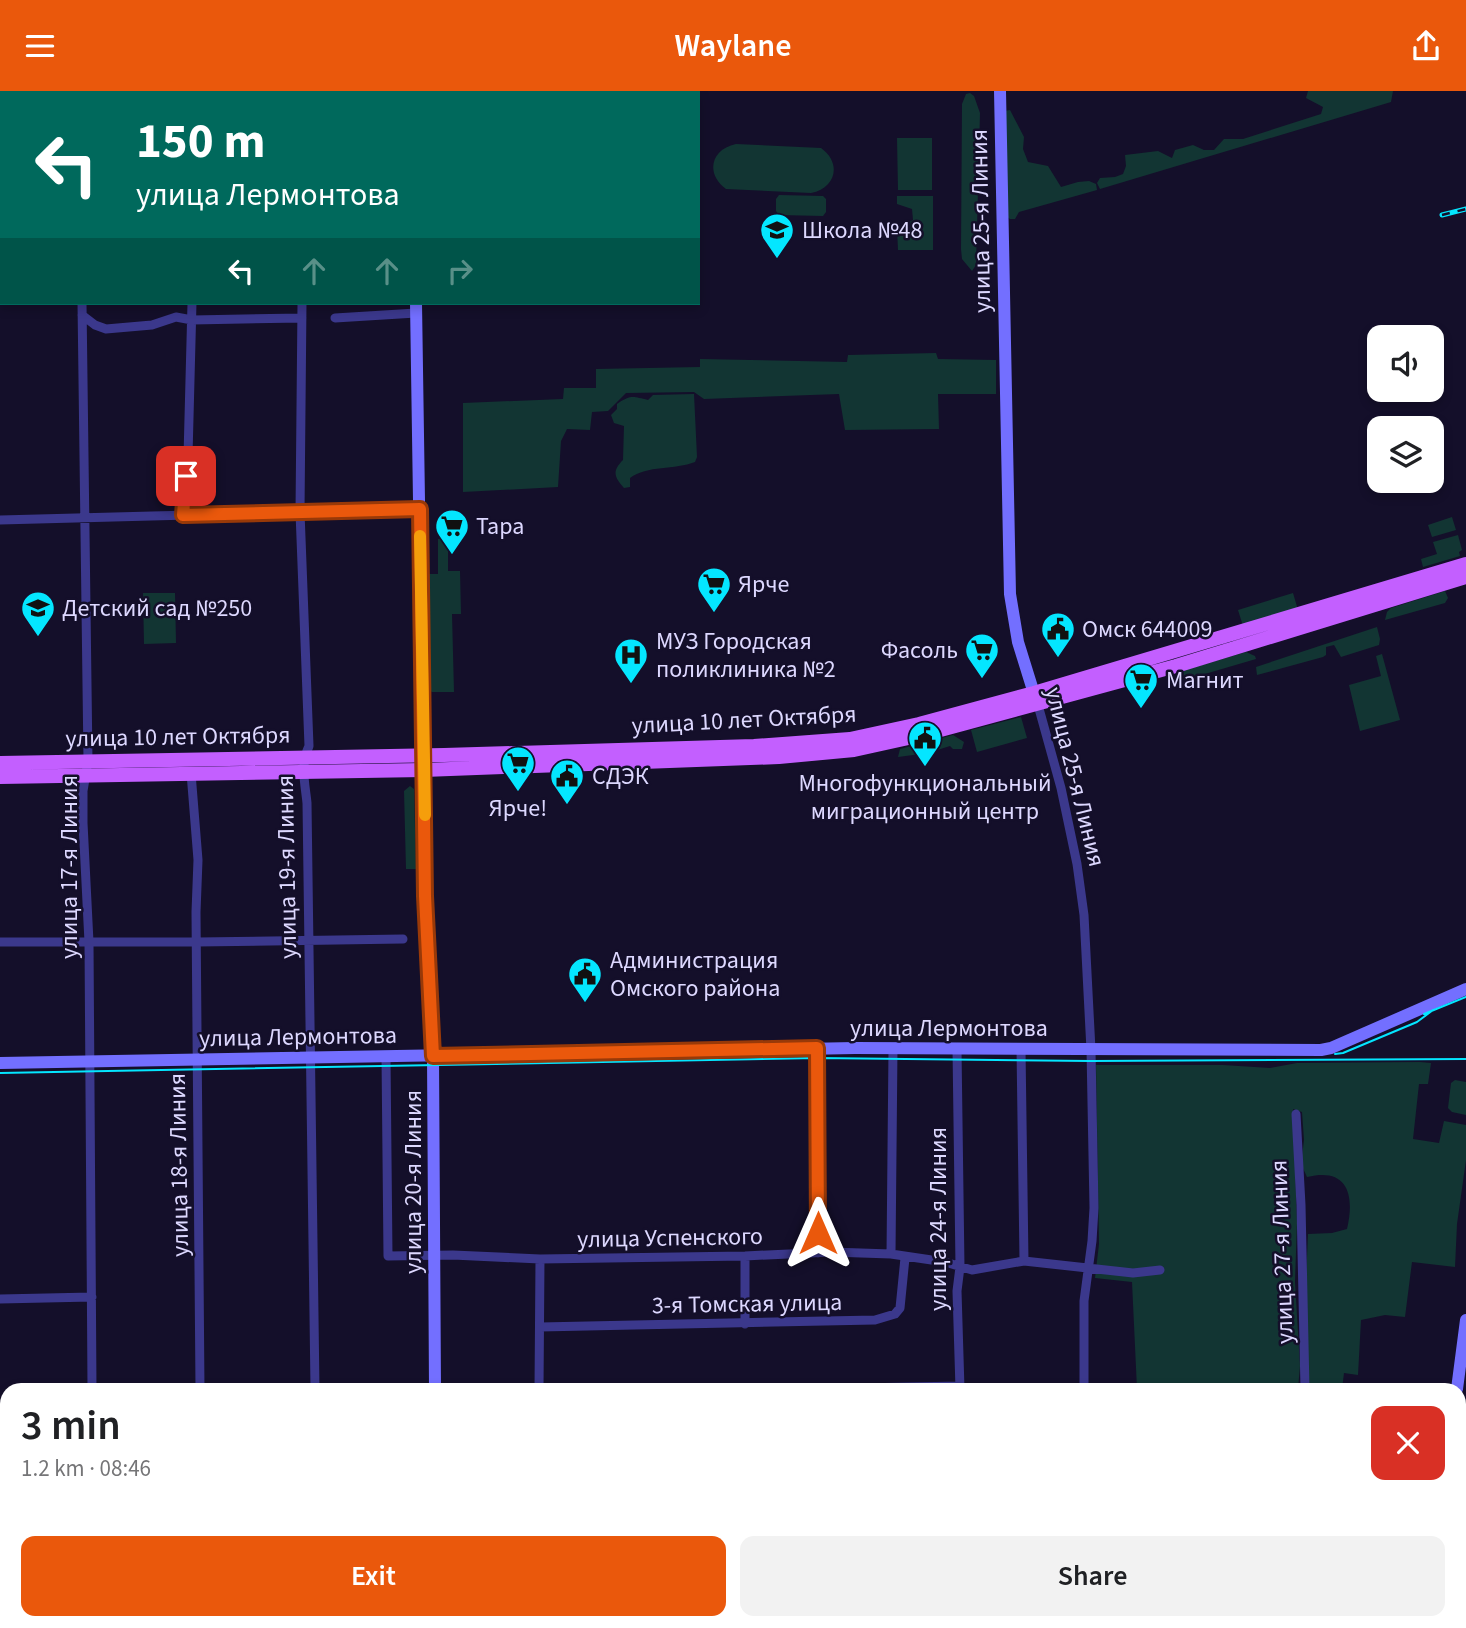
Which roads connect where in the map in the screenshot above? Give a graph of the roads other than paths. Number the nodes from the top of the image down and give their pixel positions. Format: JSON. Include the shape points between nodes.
{"nodes":[{"id":1,"x":1000,"y":91,"type":"edge"},
{"id":2,"x":82,"y":305,"type":"edge"},
{"id":3,"x":192,"y":305,"type":"edge"},
{"id":4,"x":302,"y":305,"type":"edge"},
{"id":5,"x":416,"y":308,"type":"edge"},
{"id":6,"x":82,"y":315,"type":"junction"},
{"id":7,"x":302,"y":318,"type":"junction"},
{"id":8,"x":335,"y":318,"type":"dead end"},
{"id":9,"x":192,"y":320,"type":"junction"},
{"id":10,"x":420,"y":509,"type":"junction"},
{"id":11,"x":300,"y":512,"type":"junction"},
{"id":12,"x":183,"y":515,"type":"junction"},
{"id":13,"x":85,"y":518,"type":"junction"},
{"id":14,"x":0,"y":520,"type":"edge"},
{"id":15,"x":1466,"y":564,"type":"edge"},
{"id":16,"x":1466,"y":577,"type":"edge"},
{"id":17,"x":1036,"y":699,"type":"junction"},
{"id":18,"x":0,"y":763,"type":"edge"},
{"id":19,"x":424,"y":763,"type":"junction"},
{"id":20,"x":303,"y":764,"type":"junction"},
{"id":21,"x":87,"y":768,"type":"junction"},
{"id":22,"x":191,"y":773,"type":"junction"},
{"id":23,"x":0,"y":777,"type":"edge"},
{"id":24,"x":403,"y":939,"type":"dead end"},
{"id":25,"x":309,"y":941,"type":"junction"},
{"id":26,"x":0,"y":942,"type":"edge"},
{"id":27,"x":89,"y":942,"type":"junction"},
{"id":28,"x":197,"y":942,"type":"junction"},
{"id":29,"x":1466,"y":989,"type":"edge"},
{"id":30,"x":817,"y":1048,"type":"junction"},
{"id":31,"x":893,"y":1048,"type":"junction"},
{"id":32,"x":957,"y":1049,"type":"junction"},
{"id":33,"x":1021,"y":1049,"type":"junction"},
{"id":34,"x":1091,"y":1050,"type":"junction"},
{"id":35,"x":386,"y":1056,"type":"junction"},
{"id":36,"x":433,"y":1056,"type":"junction"},
{"id":37,"x":310,"y":1058,"type":"junction"},
{"id":38,"x":197,"y":1060,"type":"junction"},
{"id":39,"x":88,"y":1062,"type":"junction"},
{"id":40,"x":0,"y":1063,"type":"edge"},
{"id":41,"x":1296,"y":1114,"type":"dead end"},
{"id":42,"x":818,"y":1253,"type":"junction"},
{"id":43,"x":891,"y":1254,"type":"junction"},
{"id":44,"x":745,"y":1256,"type":"junction"},
{"id":45,"x":435,"y":1257,"type":"junction"},
{"id":46,"x":905,"y":1258,"type":"junction"},
{"id":47,"x":540,"y":1259,"type":"junction"},
{"id":48,"x":1024,"y":1261,"type":"junction"},
{"id":49,"x":960,"y":1267,"type":"junction"},
{"id":50,"x":1088,"y":1267,"type":"junction"},
{"id":51,"x":1160,"y":1270,"type":"dead end"},
{"id":52,"x":92,"y":1297,"type":"junction"},
{"id":53,"x":0,"y":1299,"type":"edge"},
{"id":54,"x":1466,"y":1320,"type":"edge"},
{"id":55,"x":745,"y":1324,"type":"junction"},
{"id":56,"x":540,"y":1327,"type":"junction"},
{"id":57,"x":92,"y":1383,"type":"edge"},
{"id":58,"x":200,"y":1383,"type":"edge"},
{"id":59,"x":315,"y":1383,"type":"edge"},
{"id":60,"x":435,"y":1383,"type":"edge"},
{"id":61,"x":539,"y":1383,"type":"edge"},
{"id":62,"x":960,"y":1383,"type":"edge"},
{"id":63,"x":1084,"y":1383,"type":"edge"},
{"id":64,"x":1305,"y":1383,"type":"edge"},
{"id":65,"x":1458,"y":1383,"type":"edge"}],
"edges":[{"from":1,"to":17,"type":"main road","name":"улица 25-я Линия","via":[[1010,594],[1018,642]]},
{"from":2,"to":6,"type":"street","name":"улица 17-я Линия"},
{"from":3,"to":9,"type":"street"},
{"from":4,"to":7,"type":"street","name":"улица 19-я Линия"},
{"from":5,"to":8,"type":"street"},
{"from":5,"to":10,"type":"main road","name":"улица 20-я Линия"},
{"from":6,"to":9,"type":"street","via":[[106,329],[152,325],[176,317]]},
{"from":6,"to":13,"type":"street","name":"улица 17-я Линия"},
{"from":7,"to":9,"type":"street"},
{"from":7,"to":11,"type":"street","name":"улица 19-я Линия"},
{"from":9,"to":12,"type":"street"},
{"from":10,"to":11,"type":"street"},
{"from":10,"to":19,"type":"main road","name":"улица 20-я Линия"},
{"from":11,"to":12,"type":"street"},
{"from":11,"to":20,"type":"street","name":"улица 19-я Линия","via":[[309,746]]},
{"from":12,"to":13,"type":"street"},
{"from":13,"to":14,"type":"street"},
{"from":13,"to":21,"type":"street","name":"улица 17-я Линия"},
{"from":15,"to":17,"type":"main road","name":"улица 10 лет Октября"},
{"from":16,"to":17,"type":"main road","name":"улица 10 лет Октября","via":[[1188,662]]},
{"from":17,"to":19,"type":"main road","name":"улица 10 лет Октября","via":[[901,740],[819,754]]},
{"from":17,"to":34,"type":"street","name":"улица 25-я Линия","via":[[1061,788],[1083,899]]},
{"from":18,"to":21,"type":"main road","name":"улица 10 лет Октября"},
{"from":19,"to":20,"type":"main road","name":"улица 10 лет Октября"},
{"from":19,"to":36,"type":"main road","name":"улица 20-я Линия"},
{"from":20,"to":21,"type":"main road","name":"улица 10 лет Октября"},
{"from":20,"to":22,"type":"main road","name":"улица 10 лет Октября"},
{"from":20,"to":25,"type":"street","name":"улица 19-я Линия"},
{"from":21,"to":22,"type":"main road","name":"улица 10 лет Октября"},
{"from":21,"to":23,"type":"main road","name":"улица 10 лет Октября"},
{"from":21,"to":27,"type":"street","name":"улица 17-я Линия","via":[[83,823]]},
{"from":22,"to":28,"type":"street","name":"улица 18-я Линия"},
{"from":24,"to":25,"type":"street"},
{"from":25,"to":28,"type":"street"},
{"from":25,"to":37,"type":"street","name":"улица 19-я Линия"},
{"from":26,"to":27,"type":"street"},
{"from":27,"to":28,"type":"street"},
{"from":27,"to":39,"type":"street","name":"улица 17-я Линия"},
{"from":28,"to":38,"type":"street","name":"улица 18-я Линия"},
{"from":29,"to":34,"type":"main road","name":"улица Лермонтова","via":[[1321,1050]]},
{"from":30,"to":31,"type":"main road","name":"улица Лермонтова"},
{"from":30,"to":36,"type":"main road","name":"улица Лермонтова"},
{"from":30,"to":42,"type":"street"},
{"from":31,"to":32,"type":"main road","name":"улица Лермонтова"},
{"from":31,"to":43,"type":"street"},
{"from":32,"to":33,"type":"main road","name":"улица Лермонтова"},
{"from":32,"to":49,"type":"street","name":"улица 24-я Линия"},
{"from":33,"to":34,"type":"main road","name":"улица Лермонтова"},
{"from":33,"to":48,"type":"street"},
{"from":34,"to":50,"type":"street","name":"улица 25-я Линия","via":[[1094,1208]]},
{"from":35,"to":36,"type":"main road","name":"улица Лермонтова"},
{"from":35,"to":37,"type":"main road","name":"улица Лермонтова"},
{"from":35,"to":45,"type":"street","name":"улица Успенского","via":[[388,1257]]},
{"from":36,"to":45,"type":"main road","name":"улица 20-я Линия"},
{"from":37,"to":38,"type":"main road","name":"улица Лермонтова"},
{"from":37,"to":59,"type":"street","name":"улица 19-я Линия"},
{"from":38,"to":39,"type":"main road","name":"улица Лермонтова"},
{"from":38,"to":58,"type":"street","name":"улица 18-я Линия"},
{"from":39,"to":40,"type":"main road","name":"улица Лермонтова"},
{"from":39,"to":52,"type":"street","name":"улица 17-я Линия"},
{"from":41,"to":64,"type":"street","name":"улица 27-я Линия"},
{"from":42,"to":43,"type":"street","name":"улица Успенского"},
{"from":42,"to":44,"type":"street","name":"улица Успенского"},
{"from":43,"to":46,"type":"street","name":"улица Успенского"},
{"from":44,"to":47,"type":"street","name":"улица Успенского"},
{"from":44,"to":55,"type":"street"},
{"from":45,"to":47,"type":"street","name":"улица Успенского"},
{"from":45,"to":60,"type":"main road","name":"улица 20-я Линия"},
{"from":46,"to":49,"type":"street","name":"улица Успенского"},
{"from":46,"to":55,"type":"street","name":"3-я Томская улица","via":[[900,1308],[887,1318]]},
{"from":47,"to":56,"type":"street"},
{"from":48,"to":49,"type":"street","name":"улица Успенского","via":[[979,1269]]},
{"from":48,"to":50,"type":"street","name":"улица Успенского"},
{"from":49,"to":62,"type":"street","name":"улица 24-я Линия"},
{"from":50,"to":51,"type":"street","name":"улица Успенского","via":[[1133,1273]]},
{"from":50,"to":63,"type":"street","name":"улица 25-я Линия"},
{"from":52,"to":53,"type":"street"},
{"from":52,"to":57,"type":"street","name":"улица 17-я Линия"},
{"from":54,"to":65,"type":"main road"},
{"from":55,"to":56,"type":"street","name":"3-я Томская улица"},
{"from":56,"to":61,"type":"street"}]}
